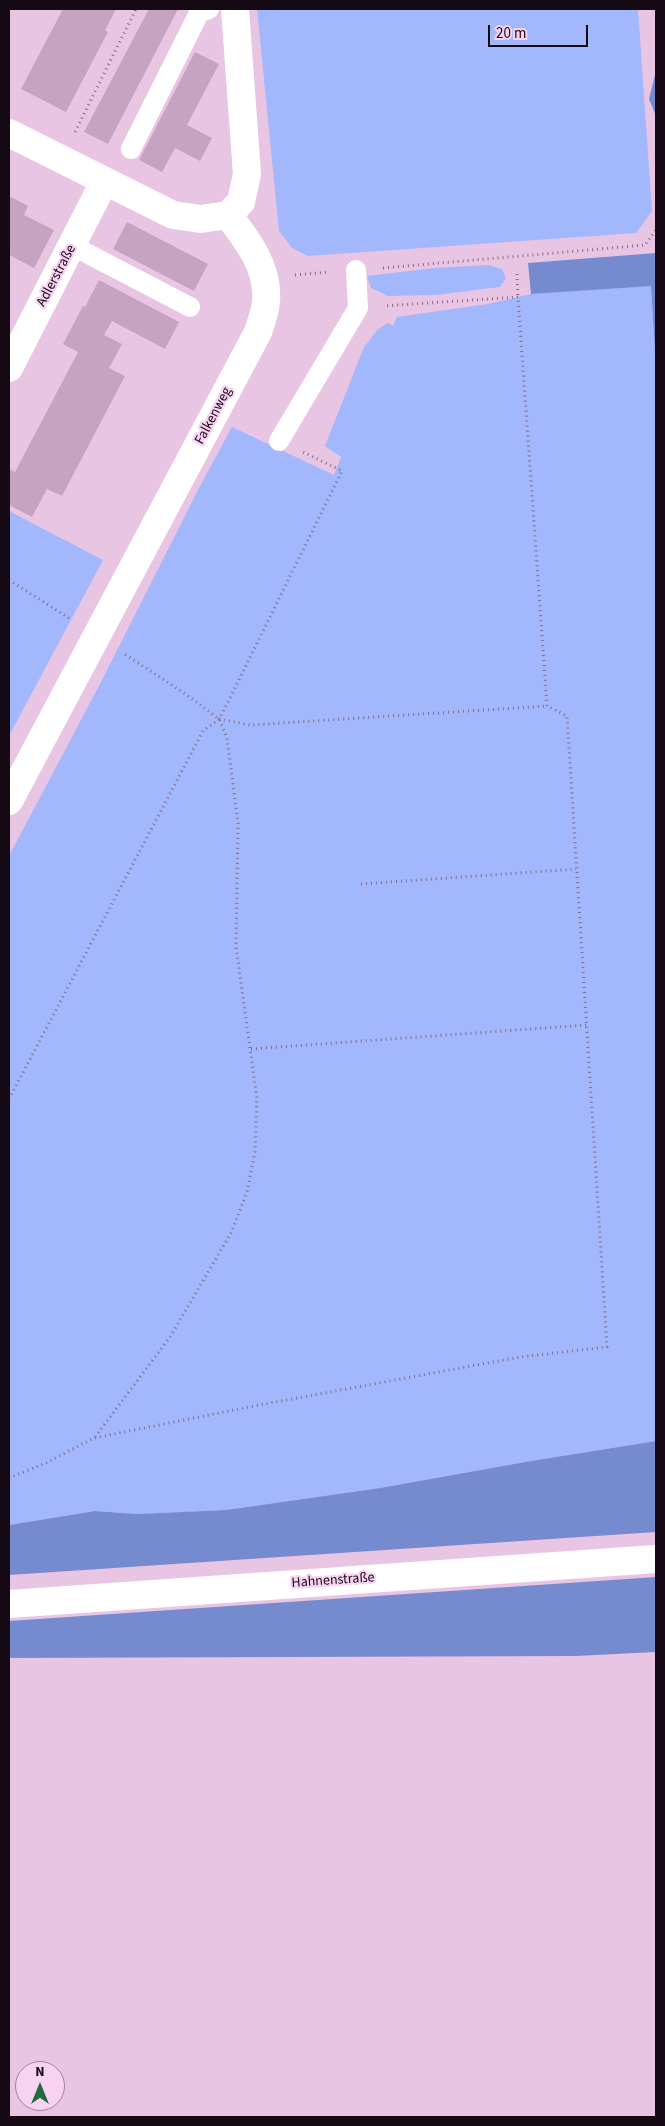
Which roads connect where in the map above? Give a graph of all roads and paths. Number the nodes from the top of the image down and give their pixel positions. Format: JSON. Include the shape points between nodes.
{"nodes":[{"id":1,"x":136,"y":9,"type":"edge"},
{"id":2,"x":209,"y":9,"type":"edge"},
{"id":3,"x":235,"y":9,"type":"edge"},
{"id":4,"x":9,"y":133,"type":"edge"},
{"id":5,"x":131,"y":149,"type":"dead end"},
{"id":6,"x":61,"y":160,"type":"junction"},
{"id":7,"x":104,"y":182,"type":"junction"},
{"id":8,"x":228,"y":215,"type":"junction"},
{"id":9,"x":656,"y":230,"type":"edge"},
{"id":10,"x":73,"y":246,"type":"junction"},
{"id":11,"x":356,"y":270,"type":"junction"},
{"id":12,"x":517,"y":274,"type":"dead end"},
{"id":13,"x":266,"y":277,"type":"junction"},
{"id":14,"x":518,"y":297,"type":"junction"},
{"id":15,"x":190,"y":307,"type":"dead end"},
{"id":16,"x":358,"y":308,"type":"junction"},
{"id":17,"x":9,"y":368,"type":"edge"},
{"id":18,"x":279,"y":441,"type":"joint"},
{"id":19,"x":547,"y":706,"type":"junction"},
{"id":20,"x":219,"y":719,"type":"junction"},
{"id":21,"x":9,"y":800,"type":"edge"},
{"id":22,"x":576,"y":869,"type":"junction"},
{"id":23,"x":361,"y":884,"type":"dead end"},
{"id":24,"x":586,"y":1024,"type":"junction"},
{"id":25,"x":251,"y":1048,"type":"junction"},
{"id":26,"x":9,"y":1099,"type":"edge"},
{"id":27,"x":94,"y":1438,"type":"junction"},
{"id":28,"x":9,"y":1478,"type":"edge"},
{"id":29,"x":656,"y":1559,"type":"edge"},
{"id":30,"x":9,"y":1604,"type":"edge"}],
"edges":[{"from":1,"to":6,"type":"path"},
{"from":2,"to":5,"type":"lane","via":[[199,13]]},
{"from":3,"to":8,"type":"street","via":[[247,174],[240,202]]},
{"from":4,"to":6,"type":"street"},
{"from":6,"to":7,"type":"street"},
{"from":7,"to":8,"type":"street","via":[[173,215],[201,218]]},
{"from":7,"to":10,"type":"street","name":"Adlerstraße"},
{"from":8,"to":13,"type":"street","name":"Falkenweg","via":[[250,244]]},
{"from":9,"to":11,"type":"path","via":[[645,245]]},
{"from":10,"to":15,"type":"lane"},
{"from":10,"to":17,"type":"street","name":"Adlerstraße"},
{"from":11,"to":13,"type":"path"},
{"from":11,"to":16,"type":"lane"},
{"from":12,"to":14,"type":"path"},
{"from":13,"to":21,"type":"street","name":"Falkenweg","via":[[266,303],[258,332]]},
{"from":14,"to":16,"type":"path"},
{"from":14,"to":19,"type":"path"},
{"from":16,"to":18,"type":"lane"},
{"from":18,"to":20,"type":"path","via":[[342,471]]},
{"from":19,"to":20,"type":"path","via":[[250,725]]},
{"from":19,"to":22,"type":"path","via":[[567,716]]},
{"from":20,"to":25,"type":"path","via":[[227,738],[238,823],[236,946]]},
{"from":20,"to":26,"type":"path","via":[[203,732]]},
{"from":22,"to":23,"type":"path"},
{"from":22,"to":24,"type":"path"},
{"from":24,"to":25,"type":"path"},
{"from":24,"to":27,"type":"path","via":[[607,1347],[520,1357]]},
{"from":25,"to":27,"type":"path","via":[[258,1099],[255,1152],[247,1192],[231,1233],[170,1337]]},
{"from":27,"to":28,"type":"path"},
{"from":29,"to":30,"type":"street","name":"Hahnenstraße"}]}
